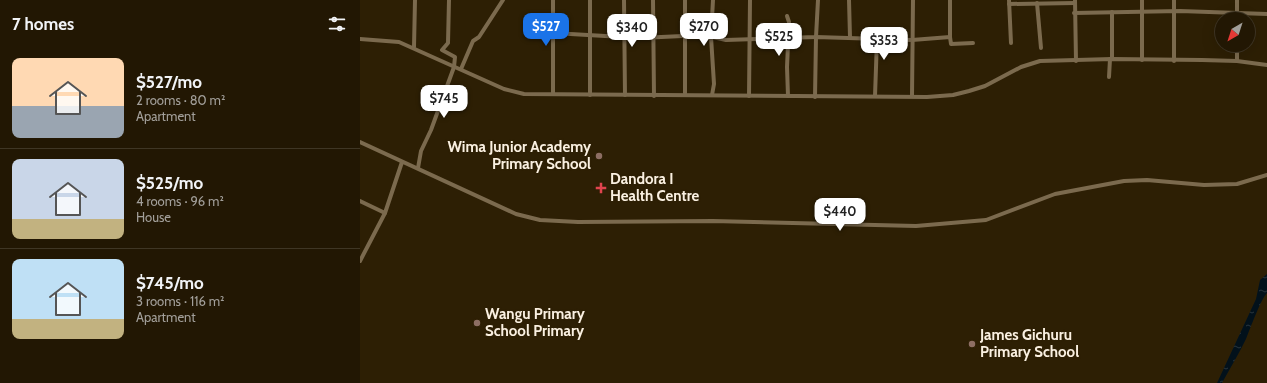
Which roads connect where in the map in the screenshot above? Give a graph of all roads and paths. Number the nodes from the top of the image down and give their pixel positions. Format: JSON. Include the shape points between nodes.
{"nodes":[{"id":1,"x":415,"y":0,"type":"edge"},
{"id":2,"x":449,"y":0,"type":"edge"},
{"id":3,"x":503,"y":0,"type":"edge"},
{"id":4,"x":553,"y":0,"type":"edge"},
{"id":5,"x":590,"y":0,"type":"edge"},
{"id":6,"x":624,"y":0,"type":"edge"},
{"id":7,"x":653,"y":0,"type":"edge"},
{"id":8,"x":685,"y":0,"type":"edge"},
{"id":9,"x":713,"y":0,"type":"edge"},
{"id":10,"x":750,"y":0,"type":"edge"},
{"id":11,"x":818,"y":0,"type":"edge"},
{"id":12,"x":849,"y":0,"type":"edge"},
{"id":13,"x":913,"y":0,"type":"edge"},
{"id":14,"x":950,"y":0,"type":"edge"},
{"id":15,"x":1142,"y":0,"type":"edge"},
{"id":16,"x":1174,"y":0,"type":"edge"},
{"id":17,"x":1237,"y":0,"type":"edge"},
{"id":18,"x":1075,"y":1,"type":"edge"},
{"id":19,"x":1009,"y":2,"type":"edge"},
{"id":20,"x":1037,"y":4,"type":"junction"},
{"id":21,"x":1142,"y":11,"type":"junction"},
{"id":22,"x":1174,"y":11,"type":"junction"},
{"id":23,"x":1112,"y":12,"type":"junction"},
{"id":24,"x":1215,"y":12,"type":"edge"},
{"id":25,"x":1237,"y":12,"type":"edge"},
{"id":26,"x":1074,"y":13,"type":"junction"},
{"id":27,"x":1255,"y":14,"type":"edge"},
{"id":28,"x":1267,"y":14,"type":"edge"},
{"id":29,"x":787,"y":16,"type":"dead end"},
{"id":30,"x":553,"y":33,"type":"junction"},
{"id":31,"x":590,"y":35,"type":"junction"},
{"id":32,"x":684,"y":35,"type":"junction"},
{"id":33,"x":624,"y":37,"type":"junction"},
{"id":34,"x":653,"y":37,"type":"junction"},
{"id":35,"x":711,"y":37,"type":"junction"},
{"id":36,"x":816,"y":37,"type":"junction"},
{"id":37,"x":850,"y":37,"type":"junction"},
{"id":38,"x":950,"y":37,"type":"junction"},
{"id":39,"x":360,"y":39,"type":"edge"},
{"id":40,"x":750,"y":39,"type":"junction"},
{"id":41,"x":788,"y":39,"type":"junction"},
{"id":42,"x":877,"y":39,"type":"junction"},
{"id":43,"x":912,"y":40,"type":"junction"},
{"id":44,"x":973,"y":43,"type":"dead end"},
{"id":45,"x":1011,"y":43,"type":"dead end"},
{"id":46,"x":414,"y":47,"type":"junction"},
{"id":47,"x":1041,"y":48,"type":"dead end"},
{"id":48,"x":1237,"y":52,"type":"edge"},
{"id":49,"x":1111,"y":59,"type":"junction"},
{"id":50,"x":1142,"y":60,"type":"junction"},
{"id":51,"x":1076,"y":61,"type":"junction"},
{"id":52,"x":1174,"y":61,"type":"junction"},
{"id":53,"x":1237,"y":61,"type":"junction"},
{"id":54,"x":1267,"y":65,"type":"edge"},
{"id":55,"x":454,"y":67,"type":"junction"},
{"id":56,"x":461,"y":70,"type":"junction"},
{"id":57,"x":1109,"y":77,"type":"dead end"},
{"id":58,"x":553,"y":94,"type":"junction"},
{"id":59,"x":590,"y":95,"type":"junction"},
{"id":60,"x":625,"y":95,"type":"junction"},
{"id":61,"x":685,"y":95,"type":"junction"},
{"id":62,"x":712,"y":95,"type":"junction"},
{"id":63,"x":654,"y":96,"type":"junction"},
{"id":64,"x":749,"y":96,"type":"junction"},
{"id":65,"x":788,"y":96,"type":"junction"},
{"id":66,"x":875,"y":96,"type":"junction"},
{"id":67,"x":912,"y":96,"type":"junction"},
{"id":68,"x":815,"y":97,"type":"junction"},
{"id":69,"x":360,"y":142,"type":"edge"},
{"id":70,"x":402,"y":162,"type":"junction"},
{"id":71,"x":418,"y":168,"type":"junction"},
{"id":72,"x":1267,"y":175,"type":"edge"},
{"id":73,"x":360,"y":201,"type":"edge"},
{"id":74,"x":385,"y":213,"type":"junction"},
{"id":75,"x":360,"y":262,"type":"edge"}],
"edges":[{"from":1,"to":46,"type":"street"},
{"from":2,"to":55,"type":"street","via":[[448,44],[442,50],[455,57]]},
{"from":3,"to":56,"type":"street","via":[[471,45]]},
{"from":4,"to":30,"type":"street"},
{"from":5,"to":31,"type":"street"},
{"from":6,"to":33,"type":"street"},
{"from":7,"to":34,"type":"street"},
{"from":8,"to":32,"type":"street"},
{"from":9,"to":35,"type":"street"},
{"from":10,"to":40,"type":"street"},
{"from":11,"to":36,"type":"street"},
{"from":12,"to":37,"type":"street"},
{"from":13,"to":43,"type":"street"},
{"from":14,"to":38,"type":"street"},
{"from":15,"to":21,"type":"street"},
{"from":16,"to":22,"type":"street"},
{"from":17,"to":25,"type":"street"},
{"from":18,"to":20,"type":"street"},
{"from":18,"to":26,"type":"street"},
{"from":19,"to":20,"type":"street"},
{"from":19,"to":45,"type":"street"},
{"from":20,"to":47,"type":"street"},
{"from":21,"to":22,"type":"street"},
{"from":21,"to":23,"type":"street"},
{"from":21,"to":50,"type":"street"},
{"from":22,"to":24,"type":"street"},
{"from":22,"to":52,"type":"street"},
{"from":23,"to":26,"type":"street"},
{"from":23,"to":49,"type":"street"},
{"from":26,"to":51,"type":"street"},
{"from":27,"to":28,"type":"street"},
{"from":29,"to":41,"type":"street"},
{"from":30,"to":31,"type":"street"},
{"from":30,"to":58,"type":"street"},
{"from":31,"to":33,"type":"street"},
{"from":31,"to":59,"type":"street"},
{"from":32,"to":34,"type":"street"},
{"from":32,"to":35,"type":"street"},
{"from":32,"to":61,"type":"street"},
{"from":33,"to":34,"type":"street"},
{"from":33,"to":60,"type":"street"},
{"from":34,"to":63,"type":"street"},
{"from":35,"to":40,"type":"street","via":[[726,40]]},
{"from":35,"to":62,"type":"street","via":[[714,84]]},
{"from":36,"to":37,"type":"street"},
{"from":36,"to":41,"type":"street","via":[[792,36]]},
{"from":36,"to":68,"type":"street"},
{"from":37,"to":42,"type":"street"},
{"from":38,"to":43,"type":"street"},
{"from":38,"to":44,"type":"street","via":[[951,44]]},
{"from":39,"to":46,"type":"street","via":[[391,40]]},
{"from":40,"to":41,"type":"street"},
{"from":40,"to":64,"type":"street"},
{"from":41,"to":65,"type":"street"},
{"from":42,"to":43,"type":"street"},
{"from":42,"to":66,"type":"street"},
{"from":43,"to":67,"type":"street"},
{"from":46,"to":55,"type":"street"},
{"from":48,"to":53,"type":"street"},
{"from":49,"to":50,"type":"street"},
{"from":49,"to":51,"type":"street"},
{"from":49,"to":57,"type":"street"},
{"from":50,"to":52,"type":"street"},
{"from":51,"to":67,"type":"street","via":[[1030,63],[984,86],[953,95]]},
{"from":52,"to":53,"type":"street"},
{"from":53,"to":54,"type":"street"},
{"from":55,"to":56,"type":"street"},
{"from":55,"to":71,"type":"street","via":[[421,151]]},
{"from":56,"to":58,"type":"street","via":[[514,92]]},
{"from":58,"to":59,"type":"street"},
{"from":59,"to":60,"type":"street"},
{"from":60,"to":63,"type":"street"},
{"from":61,"to":62,"type":"street"},
{"from":61,"to":63,"type":"street"},
{"from":62,"to":64,"type":"street"},
{"from":64,"to":65,"type":"street"},
{"from":65,"to":68,"type":"street"},
{"from":66,"to":67,"type":"street"},
{"from":66,"to":68,"type":"street"},
{"from":69,"to":70,"type":"street"},
{"from":70,"to":71,"type":"street"},
{"from":70,"to":74,"type":"street"},
{"from":71,"to":72,"type":"street","via":[[497,206],[540,220],[891,226],[986,220],[1055,194],[1124,182],[1147,180],[1186,184],[1237,184]]},
{"from":73,"to":74,"type":"street"},
{"from":74,"to":75,"type":"street"}]}
